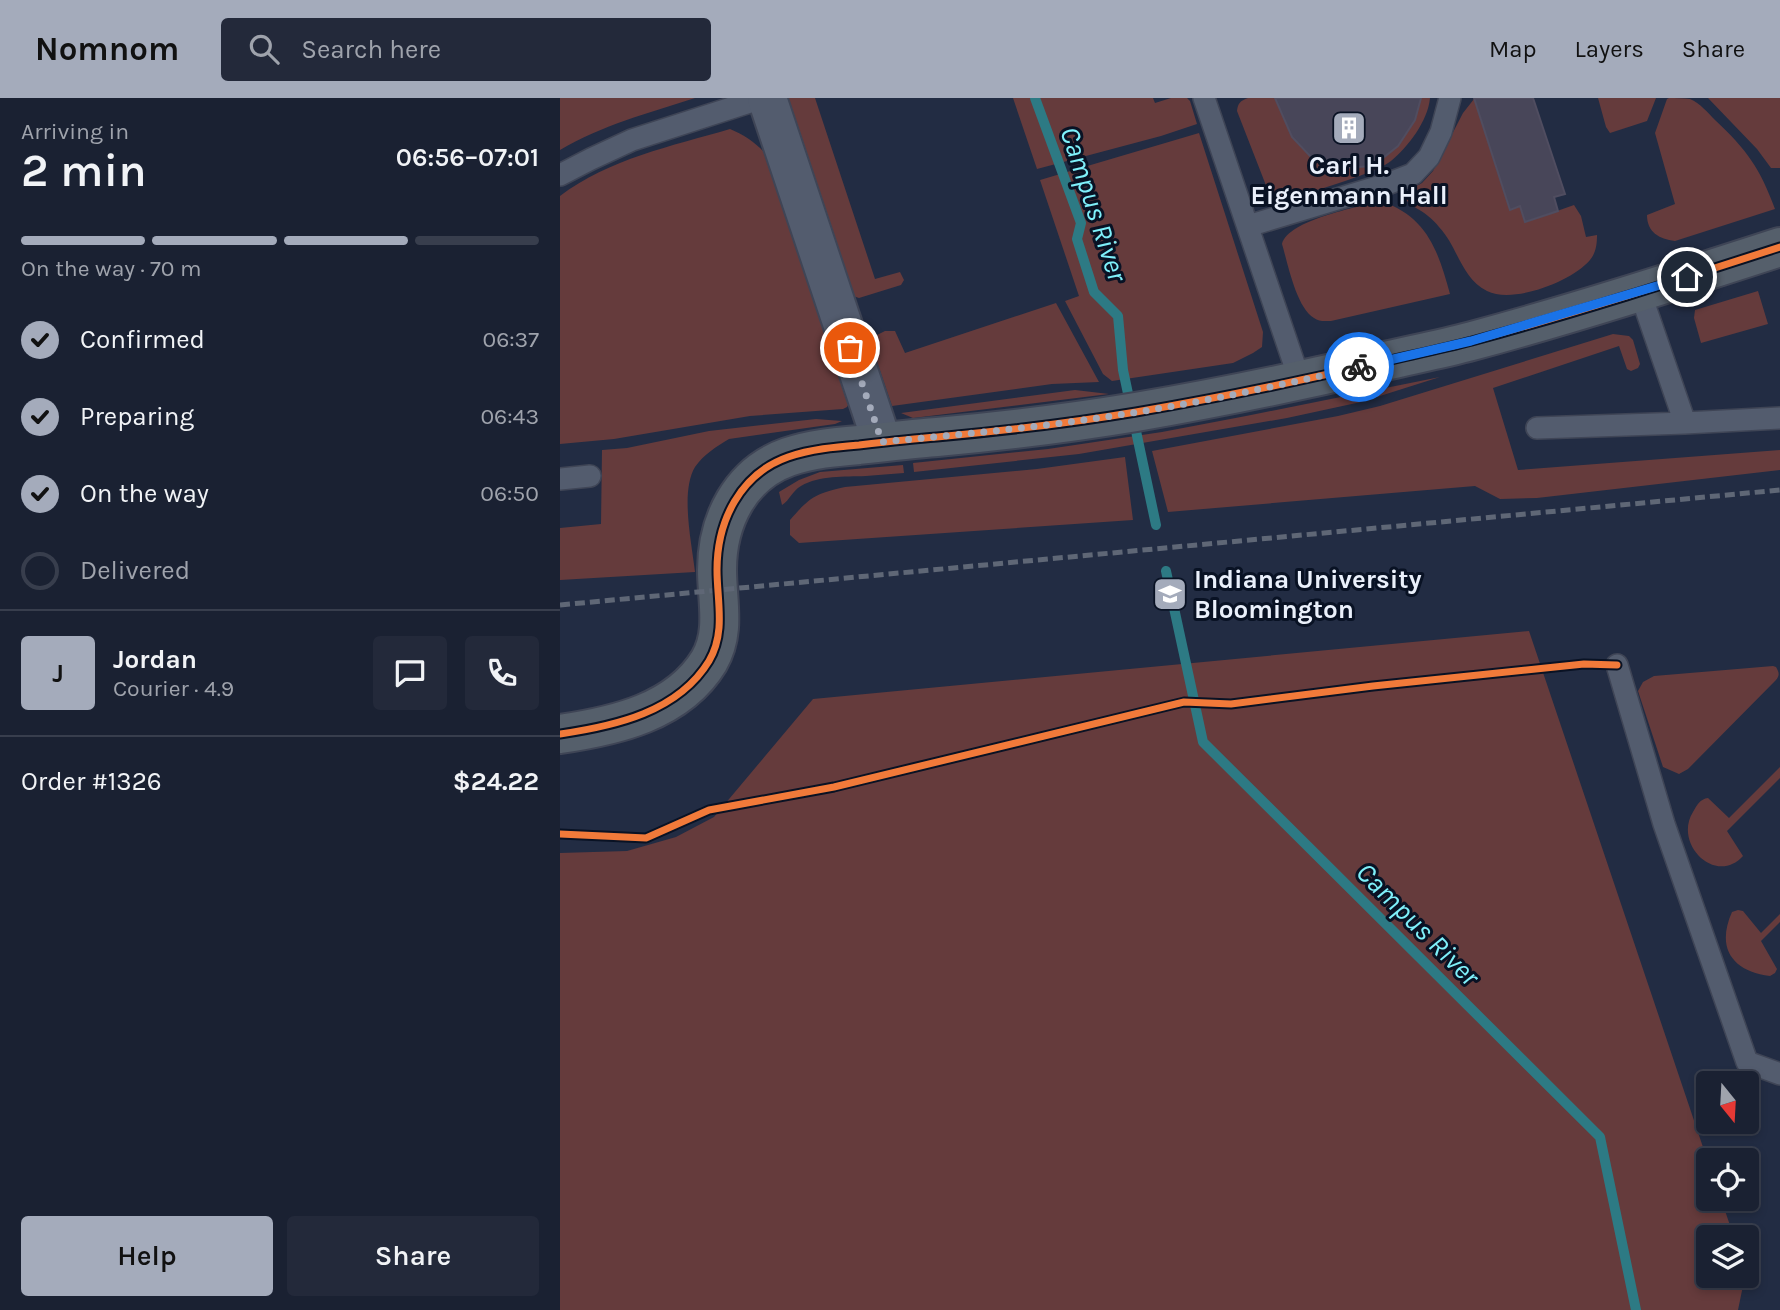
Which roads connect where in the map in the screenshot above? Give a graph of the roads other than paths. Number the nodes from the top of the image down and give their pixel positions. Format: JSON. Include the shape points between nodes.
{"nodes":[{"id":1,"x":765,"y":98,"type":"edge"},
{"id":2,"x":1205,"y":98,"type":"edge"},
{"id":3,"x":1450,"y":98,"type":"edge"},
{"id":4,"x":560,"y":175,"type":"edge"},
{"id":5,"x":1248,"y":226,"type":"junction"},
{"id":6,"x":1780,"y":247,"type":"edge"},
{"id":7,"x":1640,"y":292,"type":"junction"},
{"id":8,"x":1300,"y":381,"type":"junction"},
{"id":9,"x":1780,"y":418,"type":"edge"},
{"id":10,"x":1685,"y":424,"type":"junction"},
{"id":11,"x":1537,"y":428,"type":"dead end"},
{"id":12,"x":882,"y":442,"type":"junction"},
{"id":13,"x":590,"y":477,"type":"dead end"},
{"id":14,"x":560,"y":479,"type":"edge"},
{"id":15,"x":1617,"y":665,"type":"dead end"},
{"id":16,"x":560,"y":734,"type":"edge"},
{"id":17,"x":1780,"y":1074,"type":"edge"}],
"edges":[{"from":1,"to":4,"type":"lane","via":[[632,140]]},
{"from":1,"to":12,"type":"street"},
{"from":2,"to":5,"type":"lane"},
{"from":3,"to":5,"type":"lane","via":[[1429,157],[1413,174]]},
{"from":5,"to":8,"type":"lane"},
{"from":6,"to":7,"type":"street"},
{"from":7,"to":8,"type":"street","via":[[1471,341]]},
{"from":7,"to":10,"type":"lane"},
{"from":8,"to":12,"type":"street","via":[[1139,412]]},
{"from":9,"to":10,"type":"lane"},
{"from":10,"to":11,"type":"lane"},
{"from":12,"to":16,"type":"street","via":[[786,458],[748,482],[735,499],[720,541],[721,617],[710,659],[698,676],[665,704],[640,715]]},
{"from":13,"to":14,"type":"lane"},
{"from":15,"to":17,"type":"lane","via":[[1664,824],[1747,1062]]}]}
